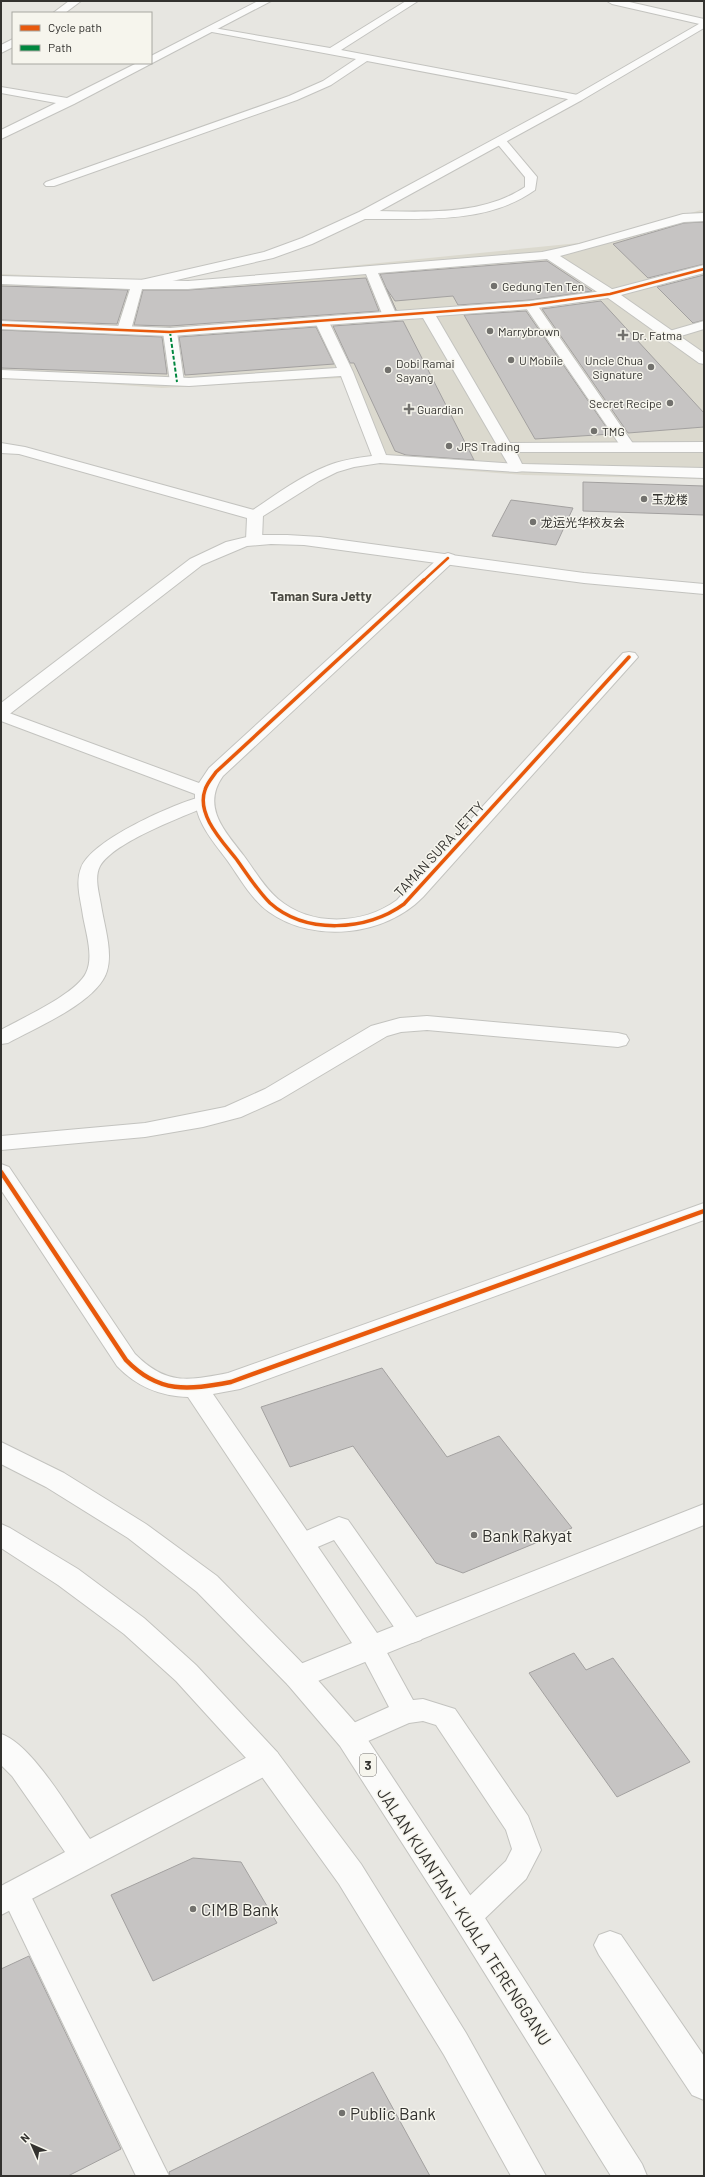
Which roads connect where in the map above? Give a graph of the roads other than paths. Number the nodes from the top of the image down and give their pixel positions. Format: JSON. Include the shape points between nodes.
{"nodes":[{"id":1,"x":76,"y":1,"type":"edge"},
{"id":2,"x":266,"y":1,"type":"edge"},
{"id":3,"x":413,"y":1,"type":"edge"},
{"id":4,"x":612,"y":1,"type":"edge"},
{"id":5,"x":60,"y":12,"type":"edge"},
{"id":6,"x":704,"y":23,"type":"edge"},
{"id":7,"x":212,"y":29,"type":"junction"},
{"id":8,"x":12,"y":43,"type":"edge"},
{"id":9,"x":1,"y":50,"type":"edge"},
{"id":10,"x":331,"y":52,"type":"junction"},
{"id":11,"x":365,"y":58,"type":"junction"},
{"id":12,"x":152,"y":59,"type":"edge"},
{"id":13,"x":144,"y":64,"type":"edge"},
{"id":14,"x":1,"y":90,"type":"edge"},
{"id":15,"x":578,"y":98,"type":"junction"},
{"id":16,"x":70,"y":102,"type":"junction"},
{"id":17,"x":1,"y":135,"type":"edge"},
{"id":18,"x":501,"y":141,"type":"junction"},
{"id":19,"x":50,"y":184,"type":"dead end"},
{"id":20,"x":363,"y":215,"type":"junction"},
{"id":21,"x":704,"y":217,"type":"edge"},
{"id":22,"x":549,"y":254,"type":"junction"},
{"id":23,"x":704,"y":269,"type":"edge"},
{"id":24,"x":370,"y":270,"type":"junction"},
{"id":25,"x":1,"y":280,"type":"edge"},
{"id":26,"x":137,"y":285,"type":"junction"},
{"id":27,"x":610,"y":294,"type":"junction"},
{"id":28,"x":530,"y":305,"type":"junction"},
{"id":29,"x":427,"y":313,"type":"junction"},
{"id":30,"x":390,"y":316,"type":"junction"},
{"id":31,"x":322,"y":322,"type":"junction"},
{"id":32,"x":1,"y":325,"type":"edge"},
{"id":33,"x":704,"y":325,"type":"edge"},
{"id":34,"x":124,"y":330,"type":"junction"},
{"id":35,"x":170,"y":332,"type":"junction"},
{"id":36,"x":671,"y":335,"type":"junction"},
{"id":37,"x":704,"y":360,"type":"edge"},
{"id":38,"x":346,"y":372,"type":"junction"},
{"id":39,"x":1,"y":374,"type":"edge"},
{"id":40,"x":177,"y":382,"type":"junction"},
{"id":41,"x":704,"y":447,"type":"edge"},
{"id":42,"x":1,"y":448,"type":"edge"},
{"id":43,"x":505,"y":448,"type":"junction"},
{"id":44,"x":629,"y":448,"type":"junction"},
{"id":45,"x":380,"y":459,"type":"junction"},
{"id":46,"x":517,"y":468,"type":"junction"},
{"id":47,"x":704,"y":473,"type":"edge"},
{"id":48,"x":255,"y":515,"type":"junction"},
{"id":49,"x":254,"y":540,"type":"junction"},
{"id":50,"x":448,"y":558,"type":"junction"},
{"id":51,"x":704,"y":589,"type":"edge"},
{"id":52,"x":629,"y":657,"type":"dead end"},
{"id":53,"x":1,"y":713,"type":"edge"},
{"id":54,"x":204,"y":796,"type":"junction"},
{"id":55,"x":1,"y":1038,"type":"edge"},
{"id":56,"x":618,"y":1040,"type":"dead end"},
{"id":57,"x":1,"y":1143,"type":"edge"},
{"id":58,"x":1,"y":1172,"type":"edge"},
{"id":59,"x":704,"y":1211,"type":"edge"},
{"id":60,"x":196,"y":1389,"type":"junction"},
{"id":61,"x":1,"y":1452,"type":"edge"},
{"id":62,"x":704,"y":1514,"type":"edge"},
{"id":63,"x":1,"y":1535,"type":"edge"},
{"id":64,"x":301,"y":1544,"type":"junction"},
{"id":65,"x":412,"y":1632,"type":"junction"},
{"id":66,"x":371,"y":1648,"type":"junction"},
{"id":67,"x":298,"y":1677,"type":"junction"},
{"id":68,"x":406,"y":1712,"type":"junction"},
{"id":69,"x":350,"y":1737,"type":"junction"},
{"id":70,"x":1,"y":1746,"type":"edge"},
{"id":71,"x":267,"y":1761,"type":"junction"},
{"id":72,"x":85,"y":1856,"type":"junction"},
{"id":73,"x":8,"y":1897,"type":"edge"},
{"id":74,"x":467,"y":1917,"type":"junction"},
{"id":75,"x":610,"y":1945,"type":"dead end"},
{"id":76,"x":704,"y":2084,"type":"edge"},
{"id":77,"x":153,"y":2176,"type":"edge"},
{"id":78,"x":529,"y":2176,"type":"edge"},
{"id":79,"x":630,"y":2176,"type":"edge"}],
"edges":[{"from":1,"to":5,"type":"main road"},
{"from":2,"to":7,"type":"main road"},
{"from":3,"to":10,"type":"lane"},
{"from":4,"to":6,"type":"lane"},
{"from":6,"to":15,"type":"main road"},
{"from":7,"to":10,"type":"lane"},
{"from":7,"to":12,"type":"main road"},
{"from":8,"to":9,"type":"main road"},
{"from":10,"to":11,"type":"lane"},
{"from":11,"to":15,"type":"lane"},
{"from":11,"to":19,"type":"lane","via":[[327,83],[294,98]]},
{"from":13,"to":16,"type":"main road"},
{"from":14,"to":16,"type":"main road"},
{"from":15,"to":18,"type":"main road"},
{"from":16,"to":17,"type":"main road"},
{"from":18,"to":20,"type":"main road"},
{"from":18,"to":20,"type":"lane","via":[[530,177],[531,188],[524,195],[499,204],[453,213]]},
{"from":20,"to":26,"type":"main road","via":[[268,254]]},
{"from":21,"to":22,"type":"lane","via":[[683,218]]},
{"from":22,"to":24,"type":"lane"},
{"from":22,"to":27,"type":"lane"},
{"from":23,"to":27,"type":"main road"},
{"from":24,"to":26,"type":"lane","via":[[188,285]]},
{"from":24,"to":30,"type":"lane"},
{"from":25,"to":26,"type":"lane"},
{"from":26,"to":34,"type":"lane"},
{"from":27,"to":28,"type":"main road"},
{"from":27,"to":36,"type":"main road"},
{"from":28,"to":29,"type":"main road"},
{"from":28,"to":44,"type":"lane"},
{"from":29,"to":30,"type":"main road"},
{"from":29,"to":43,"type":"main road"},
{"from":30,"to":31,"type":"main road"},
{"from":31,"to":35,"type":"main road"},
{"from":31,"to":38,"type":"lane"},
{"from":32,"to":34,"type":"main road"},
{"from":33,"to":36,"type":"lane"},
{"from":34,"to":35,"type":"main road"},
{"from":35,"to":40,"type":"main road"},
{"from":36,"to":37,"type":"main road"},
{"from":38,"to":40,"type":"lane"},
{"from":38,"to":45,"type":"lane"},
{"from":39,"to":40,"type":"lane"},
{"from":41,"to":44,"type":"main road"},
{"from":42,"to":48,"type":"main road","via":[[20,450]]},
{"from":43,"to":44,"type":"main road"},
{"from":43,"to":46,"type":"main road"},
{"from":45,"to":46,"type":"lane"},
{"from":45,"to":48,"type":"lane","via":[[332,469]]},
{"from":46,"to":47,"type":"main road"},
{"from":48,"to":49,"type":"main road"},
{"from":49,"to":50,"type":"main road","via":[[288,540]]},
{"from":49,"to":53,"type":"main road","via":[[222,548],[196,562]]},
{"from":50,"to":51,"type":"main road","via":[[627,582]]},
{"from":50,"to":54,"type":"main road","via":[[216,772]]},
{"from":52,"to":54,"type":"main road","name":"TAMAN SURA JETTY","via":[[416,893],[400,907],[378,918],[331,926],[309,923],[276,907],[263,895],[213,827],[204,809]]},
{"from":53,"to":54,"type":"main road"},
{"from":54,"to":55,"type":"lane","via":[[111,846],[96,859],[87,878],[98,958],[96,972],[87,986],[72,998]]},
{"from":56,"to":57,"type":"main road","via":[[427,1022],[400,1025],[379,1031],[273,1094],[233,1112],[145,1130]]},
{"from":58,"to":60,"type":"main road","via":[[126,1360],[146,1378],[170,1386]]},
{"from":59,"to":60,"type":"main road","via":[[231,1382]]},
{"from":60,"to":64,"type":"main road"},
{"from":61,"to":67,"type":"main road","name":"JALAN KUANTAN - KUALA TERENGGANU","number":"3","via":[[55,1480],[137,1532],[207,1584]]},
{"from":62,"to":65,"type":"main road"},
{"from":63,"to":71,"type":"main road","via":[[68,1577],[134,1626],[186,1673]]},
{"from":64,"to":65,"type":"lane","via":[[339,1527]]},
{"from":64,"to":66,"type":"main road"},
{"from":65,"to":66,"type":"main road"},
{"from":66,"to":67,"type":"main road"},
{"from":66,"to":68,"type":"lane"},
{"from":67,"to":69,"type":"main road","name":"JALAN KUANTAN - KUALA TERENGGANU","number":"3"},
{"from":68,"to":69,"type":"lane"},
{"from":68,"to":74,"type":"lane","via":[[423,1710],[445,1717],[518,1825],[527,1850],[516,1870]]},
{"from":69,"to":74,"type":"main road","name":"JALAN KUANTAN - KUALA TERENGGANU","number":"3"},
{"from":70,"to":72,"type":"main road","via":[[22,1767]]},
{"from":71,"to":72,"type":"main road"},
{"from":71,"to":78,"type":"main road","via":[[350,1874],[455,2044]]},
{"from":72,"to":73,"type":"main road"},
{"from":73,"to":77,"type":"lane"},
{"from":74,"to":79,"type":"main road","name":"JALAN KUANTAN - KUALA TERENGGANU","number":"3"},
{"from":75,"to":76,"type":"main road"}]}
